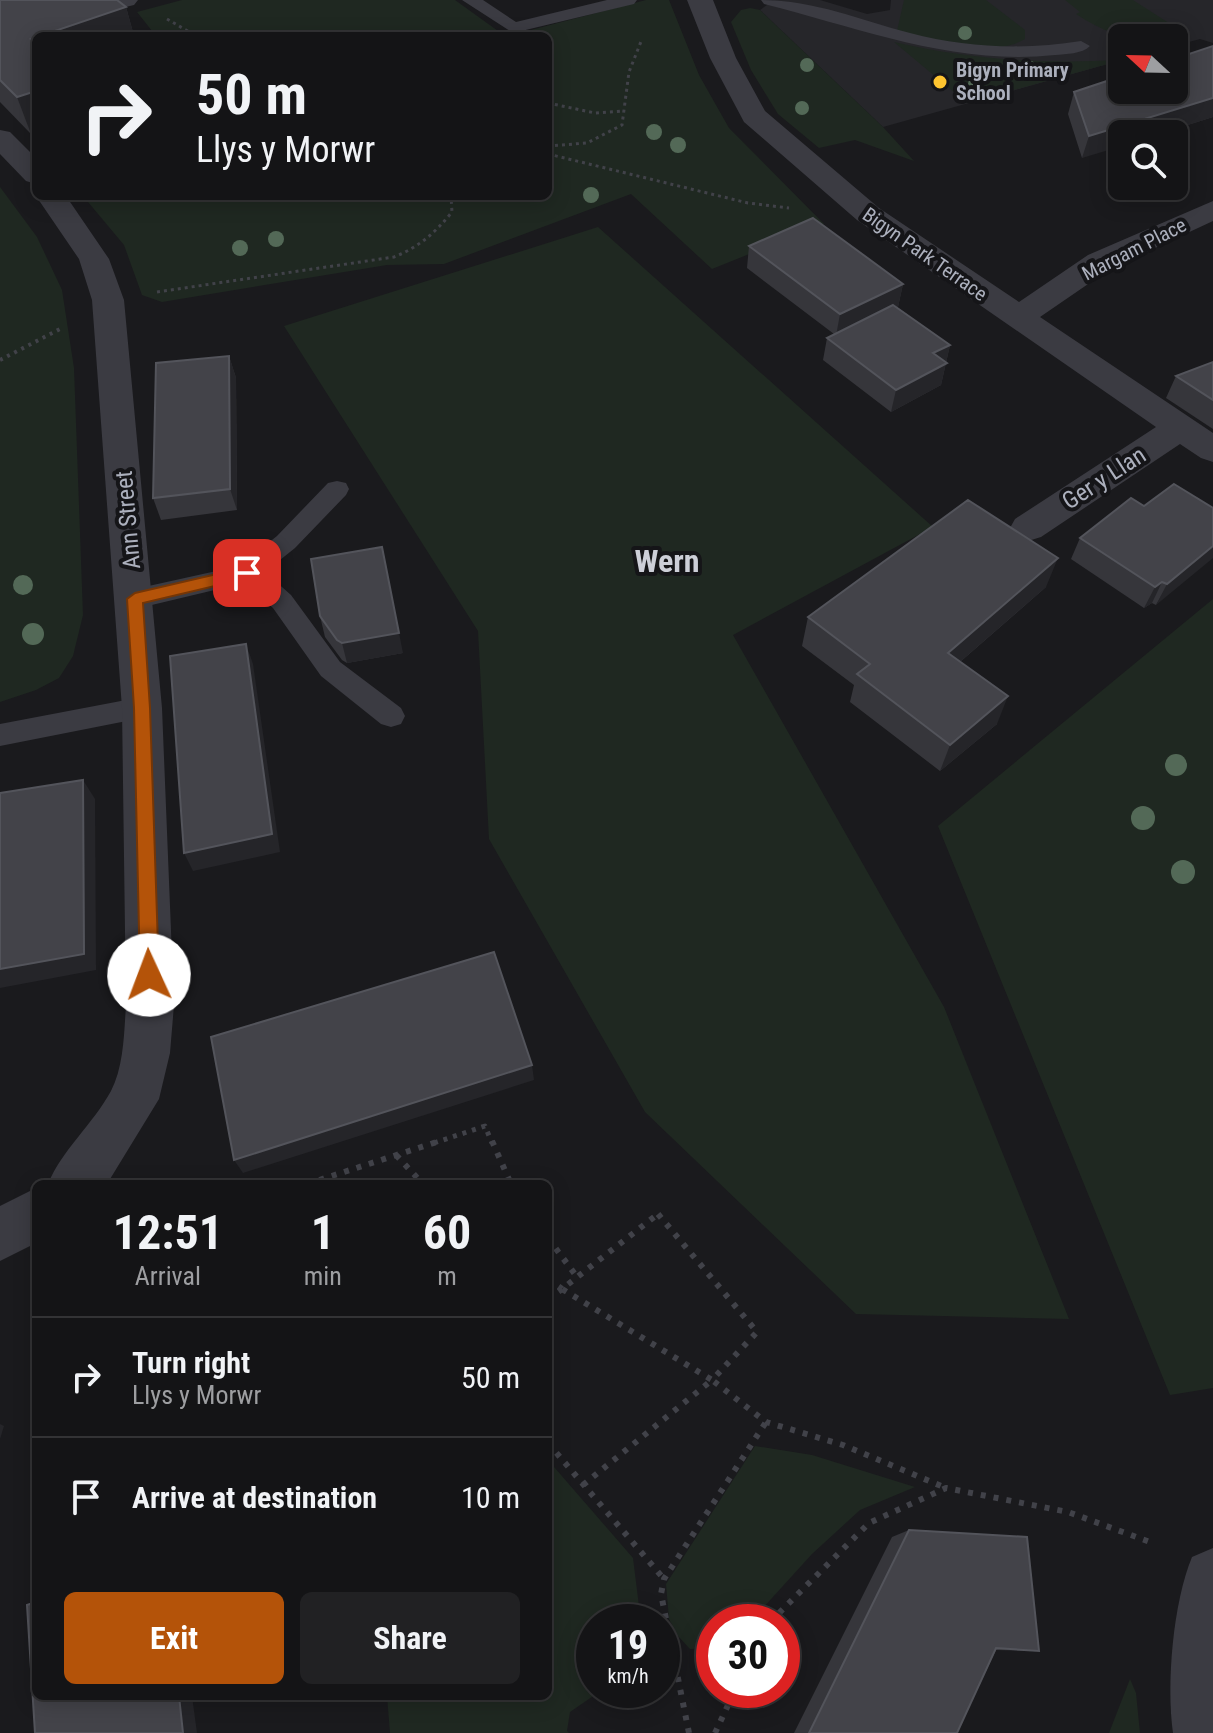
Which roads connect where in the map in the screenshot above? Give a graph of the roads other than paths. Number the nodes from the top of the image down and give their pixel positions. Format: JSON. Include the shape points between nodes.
{"nodes":[{"id":1,"x":125,"y":0,"type":"edge"},
{"id":2,"x":471,"y":0,"type":"edge"},
{"id":3,"x":628,"y":0,"type":"edge"},
{"id":4,"x":770,"y":0,"type":"edge"},
{"id":5,"x":707,"y":1,"type":"edge"},
{"id":6,"x":0,"y":29,"type":"edge"},
{"id":7,"x":1081,"y":46,"type":"dead end"},
{"id":8,"x":0,"y":138,"type":"edge"},
{"id":9,"x":32,"y":171,"type":"edge"},
{"id":10,"x":54,"y":200,"type":"edge"},
{"id":11,"x":1213,"y":210,"type":"edge"},
{"id":12,"x":1017,"y":318,"type":"junction"},
{"id":13,"x":1180,"y":428,"type":"junction"},
{"id":14,"x":1213,"y":450,"type":"edge"},
{"id":15,"x":337,"y":489,"type":"dead end"},
{"id":16,"x":1028,"y":528,"type":"dead end"},
{"id":17,"x":247,"y":573,"type":"junction"},
{"id":18,"x":135,"y":599,"type":"junction"},
{"id":19,"x":142,"y":708,"type":"junction"},
{"id":20,"x":391,"y":716,"type":"dead end"},
{"id":21,"x":0,"y":735,"type":"edge"},
{"id":22,"x":77,"y":1180,"type":"edge"},
{"id":23,"x":32,"y":1216,"type":"edge"},
{"id":24,"x":0,"y":1235,"type":"edge"},
{"id":25,"x":1213,"y":1578,"type":"edge"},
{"id":26,"x":1204,"y":1733,"type":"edge"}],
"edges":[{"from":1,"to":6,"type":"street"},
{"from":2,"to":3,"type":"lane","via":[[513,28]]},
{"from":4,"to":7,"type":"lane","via":[[974,52],[1044,53]]},
{"from":5,"to":12,"type":"street","name":"Bigyn Park Terrace","via":[[723,58],[754,116],[868,214]]},
{"from":8,"to":9,"type":"street"},
{"from":10,"to":18,"type":"street","name":"Ann Street","via":[[94,259],[108,300]]},
{"from":11,"to":12,"type":"street","name":"Margam Place","via":[[1099,262]]},
{"from":12,"to":13,"type":"street","name":"Bigyn Park Terrace"},
{"from":13,"to":14,"type":"street","name":"Bigyn Park Terrace"},
{"from":13,"to":16,"type":"street","name":"Ger y Llan"},
{"from":15,"to":17,"type":"lane"},
{"from":17,"to":18,"type":"lane"},
{"from":17,"to":20,"type":"lane","via":[[284,600],[324,664]]},
{"from":18,"to":19,"type":"street","name":"Ann Street"},
{"from":19,"to":21,"type":"lane"},
{"from":19,"to":22,"type":"street","name":"Ann Street","via":[[150,1005],[146,1053],[134,1099]]},
{"from":23,"to":24,"type":"street"},
{"from":25,"to":26,"type":"street","via":[[1199,1697]]}]}
